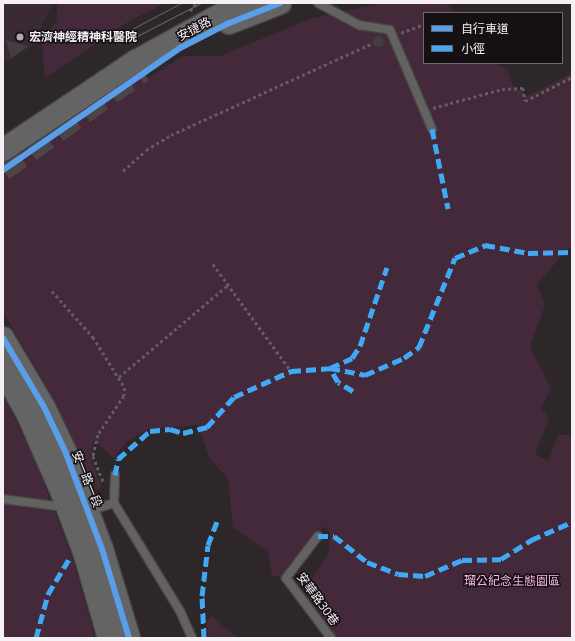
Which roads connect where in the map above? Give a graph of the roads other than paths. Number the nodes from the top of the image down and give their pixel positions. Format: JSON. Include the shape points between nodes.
{"nodes":[{"id":1,"x":242,"y":3,"type":"edge"},
{"id":2,"x":280,"y":3,"type":"edge"},
{"id":3,"x":318,"y":3,"type":"edge"},
{"id":4,"x":177,"y":43,"type":"junction"},
{"id":5,"x":143,"y":71,"type":"tunnel mouth"},
{"id":6,"x":432,"y":130,"type":"dead end"},
{"id":7,"x":3,"y":150,"type":"edge"},
{"id":8,"x":3,"y":338,"type":"edge"},
{"id":9,"x":3,"y":370,"type":"edge"},
{"id":10,"x":115,"y":474,"type":"dead end"},
{"id":11,"x":70,"y":496,"type":"junction"},
{"id":12,"x":3,"y":499,"type":"edge"},
{"id":13,"x":114,"y":503,"type":"junction"},
{"id":14,"x":89,"y":512,"type":"junction"},
{"id":15,"x":318,"y":536,"type":"dead end"},
{"id":16,"x":109,"y":638,"type":"edge"},
{"id":17,"x":129,"y":638,"type":"edge"},
{"id":18,"x":192,"y":638,"type":"edge"},
{"id":19,"x":331,"y":638,"type":"edge"}],
"edges":[{"from":1,"to":4,"type":"street","name":"安捷路"},
{"from":2,"to":4,"type":"street","name":"安捷路"},
{"from":3,"to":6,"type":"lane","via":[[359,25],[390,30]]},
{"from":4,"to":5,"type":"street","name":"安捷路"},
{"from":4,"to":7,"type":"street","name":"安捷路"},
{"from":8,"to":11,"type":"street","name":"安一路一段","via":[[44,407]]},
{"from":9,"to":11,"type":"street","name":"安一路一段"},
{"from":10,"to":13,"type":"lane"},
{"from":11,"to":12,"type":"lane"},
{"from":11,"to":14,"type":"street","name":"安一路一段"},
{"from":11,"to":16,"type":"street","name":"安一路一段"},
{"from":13,"to":14,"type":"lane"},
{"from":13,"to":18,"type":"lane","via":[[180,611]]},
{"from":14,"to":17,"type":"street","name":"安一路一段"},
{"from":15,"to":19,"type":"lane","name":"安華路30巷","via":[[286,578]]}]}
